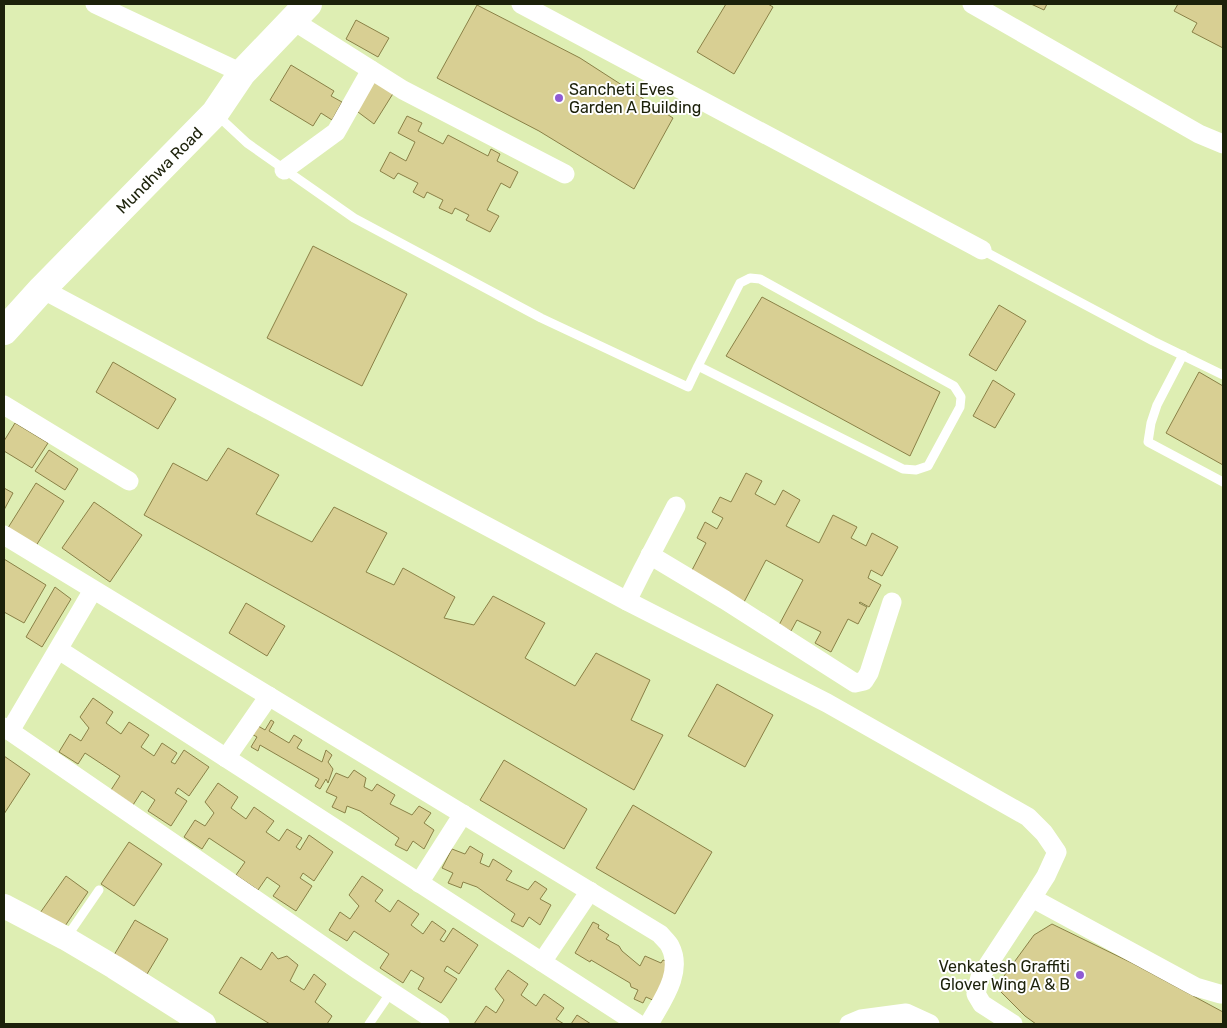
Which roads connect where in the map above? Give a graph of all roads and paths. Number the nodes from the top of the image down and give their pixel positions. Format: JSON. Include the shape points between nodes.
{"nodes":[{"id":1,"x":95,"y":4,"type":"edge"},
{"id":2,"x":521,"y":4,"type":"edge"},
{"id":3,"x":972,"y":4,"type":"edge"},
{"id":4,"x":300,"y":12,"type":"edge"},
{"id":5,"x":371,"y":70,"type":"junction"},
{"id":6,"x":242,"y":73,"type":"junction"},
{"id":7,"x":215,"y":113,"type":"junction"},
{"id":8,"x":1223,"y":144,"type":"edge"},
{"id":9,"x":284,"y":170,"type":"junction"},
{"id":10,"x":565,"y":174,"type":"dead end"},
{"id":11,"x":982,"y":250,"type":"joint"},
{"id":12,"x":42,"y":289,"type":"junction"},
{"id":13,"x":4,"y":331,"type":"edge"},
{"id":14,"x":1183,"y":356,"type":"junction"},
{"id":15,"x":698,"y":366,"type":"junction"},
{"id":16,"x":1223,"y":375,"type":"edge"},
{"id":17,"x":4,"y":405,"type":"edge"},
{"id":18,"x":129,"y":481,"type":"dead end"},
{"id":19,"x":1223,"y":482,"type":"edge"},
{"id":20,"x":676,"y":506,"type":"dead end"},
{"id":21,"x":4,"y":535,"type":"edge"},
{"id":22,"x":650,"y":555,"type":"junction"},
{"id":23,"x":94,"y":590,"type":"junction"},
{"id":24,"x":627,"y":601,"type":"junction"},
{"id":25,"x":892,"y":602,"type":"dead end"},
{"id":26,"x":58,"y":650,"type":"junction"},
{"id":27,"x":269,"y":696,"type":"junction"},
{"id":28,"x":7,"y":729,"type":"edge"},
{"id":29,"x":226,"y":758,"type":"junction"},
{"id":30,"x":462,"y":814,"type":"junction"},
{"id":31,"x":419,"y":883,"type":"junction"},
{"id":32,"x":99,"y":890,"type":"dead end"},
{"id":33,"x":590,"y":891,"type":"junction"},
{"id":34,"x":1032,"y":898,"type":"junction"},
{"id":35,"x":4,"y":906,"type":"edge"},
{"id":36,"x":65,"y":938,"type":"junction"},
{"id":37,"x":542,"y":962,"type":"junction"},
{"id":38,"x":391,"y":992,"type":"junction"},
{"id":39,"x":1223,"y":994,"type":"edge"},
{"id":40,"x":204,"y":1024,"type":"edge"},
{"id":41,"x":369,"y":1024,"type":"edge"},
{"id":42,"x":440,"y":1024,"type":"edge"},
{"id":43,"x":638,"y":1024,"type":"edge"},
{"id":44,"x":650,"y":1024,"type":"edge"},
{"id":45,"x":849,"y":1024,"type":"edge"},
{"id":46,"x":930,"y":1024,"type":"edge"},
{"id":47,"x":1013,"y":1024,"type":"edge"}],
"edges":[{"from":1,"to":6,"type":"street"},
{"from":2,"to":11,"type":"street"},
{"from":3,"to":8,"type":"street","via":[[1199,134]]},
{"from":4,"to":5,"type":"street"},
{"from":4,"to":6,"type":"main road","name":"Mundhwa Road"},
{"from":5,"to":9,"type":"street","via":[[336,132]]},
{"from":5,"to":10,"type":"street"},
{"from":6,"to":7,"type":"main road","name":"Mundhwa Road"},
{"from":7,"to":9,"type":"lane","via":[[247,143]]},
{"from":7,"to":12,"type":"main road","name":"Mundhwa Road"},
{"from":9,"to":15,"type":"lane","via":[[354,218],[541,318],[688,387]]},
{"from":11,"to":14,"type":"lane"},
{"from":12,"to":13,"type":"main road","name":"Mundhwa Road"},
{"from":12,"to":24,"type":"street"},
{"from":14,"to":16,"type":"lane"},
{"from":14,"to":19,"type":"lane","via":[[1157,404],[1148,442]]},
{"from":15,"to":15,"type":"lane","via":[[740,283],[750,278],[760,279],[954,386],[961,397],[960,407],[928,466],[916,470],[903,469]]},
{"from":17,"to":18,"type":"street"},
{"from":20,"to":22,"type":"street"},
{"from":21,"to":23,"type":"street"},
{"from":22,"to":24,"type":"street"},
{"from":22,"to":25,"type":"street","via":[[855,683],[864,681],[869,673]]},
{"from":23,"to":26,"type":"street"},
{"from":23,"to":27,"type":"street"},
{"from":24,"to":34,"type":"street","via":[[827,704],[1028,817],[1057,852]]},
{"from":26,"to":28,"type":"street"},
{"from":26,"to":29,"type":"street"},
{"from":27,"to":29,"type":"street"},
{"from":27,"to":30,"type":"street"},
{"from":28,"to":38,"type":"street"},
{"from":29,"to":31,"type":"street"},
{"from":30,"to":31,"type":"street"},
{"from":30,"to":33,"type":"street"},
{"from":31,"to":37,"type":"street"},
{"from":32,"to":36,"type":"lane"},
{"from":33,"to":37,"type":"street"},
{"from":33,"to":44,"type":"street","via":[[660,934],[670,945],[674,960],[672,981]]},
{"from":34,"to":39,"type":"street","via":[[1196,987]]},
{"from":34,"to":47,"type":"street","via":[[980,977],[976,994],[982,1004]]},
{"from":35,"to":36,"type":"street"},
{"from":36,"to":40,"type":"street"},
{"from":37,"to":43,"type":"street"},
{"from":38,"to":41,"type":"lane"},
{"from":38,"to":42,"type":"street"},
{"from":45,"to":46,"type":"street","via":[[906,1013]]}]}
